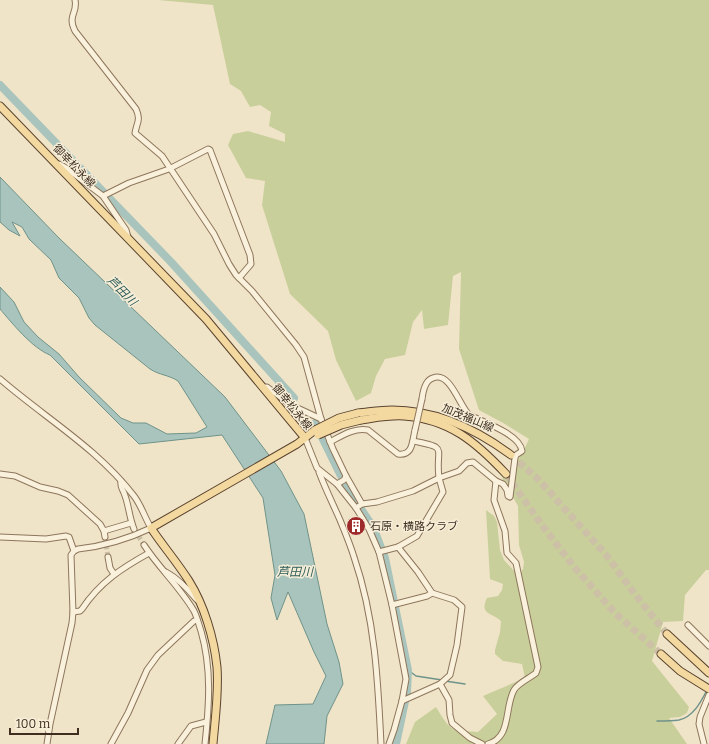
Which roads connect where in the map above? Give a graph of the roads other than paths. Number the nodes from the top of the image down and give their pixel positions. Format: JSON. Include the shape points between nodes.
{"nodes":[{"id":1,"x":76,"y":0,"type":"edge"},
{"id":2,"x":0,"y":106,"type":"edge"},
{"id":3,"x":55,"y":163,"type":"junction"},
{"id":4,"x":169,"y":168,"type":"junction"},
{"id":5,"x":105,"y":195,"type":"junction"},
{"id":6,"x":128,"y":238,"type":"junction"},
{"id":7,"x":239,"y":278,"type":"junction"},
{"id":8,"x":0,"y":379,"type":"edge"},
{"id":9,"x":262,"y":387,"type":"junction"},
{"id":10,"x":359,"y":416,"type":"junction"},
{"id":11,"x":321,"y":419,"type":"junction"},
{"id":12,"x":305,"y":438,"type":"junction"},
{"id":13,"x":413,"y":441,"type":"junction"},
{"id":14,"x":330,"y":442,"type":"junction"},
{"id":15,"x":511,"y":455,"type":"tunnel mouth"},
{"id":16,"x":319,"y":471,"type":"junction"},
{"id":17,"x":0,"y":474,"type":"edge"},
{"id":18,"x":506,"y":474,"type":"tunnel mouth"},
{"id":19,"x":346,"y":476,"type":"junction"},
{"id":20,"x":439,"y":478,"type":"junction"},
{"id":21,"x":121,"y":481,"type":"junction"},
{"id":22,"x":496,"y":481,"type":"junction"},
{"id":23,"x":337,"y":484,"type":"junction"},
{"id":24,"x":362,"y":504,"type":"junction"},
{"id":25,"x":356,"y":508,"type":"junction"},
{"id":26,"x":151,"y":528,"type":"junction"},
{"id":27,"x":104,"y":531,"type":"junction"},
{"id":28,"x":0,"y":537,"type":"edge"},
{"id":29,"x":105,"y":537,"type":"tunnel mouth"},
{"id":30,"x":144,"y":545,"type":"tunnel mouth"},
{"id":31,"x":398,"y":547,"type":"junction"},
{"id":32,"x":74,"y":551,"type":"junction"},
{"id":33,"x":381,"y":552,"type":"junction"},
{"id":34,"x":149,"y":553,"type":"junction"},
{"id":35,"x":108,"y":557,"type":"tunnel mouth"},
{"id":36,"x":164,"y":571,"type":"junction"},
{"id":37,"x":114,"y":574,"type":"junction"},
{"id":38,"x":432,"y":593,"type":"junction"},
{"id":39,"x":200,"y":604,"type":"junction"},
{"id":40,"x":392,"y":605,"type":"junction"},
{"id":41,"x":73,"y":612,"type":"junction"},
{"id":42,"x":197,"y":620,"type":"junction"},
{"id":43,"x":688,"y":624,"type":"dead end"},
{"id":44,"x":667,"y":634,"type":"tunnel mouth"},
{"id":45,"x":709,"y":646,"type":"edge"},
{"id":46,"x":661,"y":654,"type":"tunnel mouth"},
{"id":47,"x":709,"y":673,"type":"edge"},
{"id":48,"x":443,"y":682,"type":"junction"},
{"id":49,"x":217,"y":686,"type":"junction"},
{"id":50,"x":707,"y":687,"type":"edge"},
{"id":51,"x":709,"y":695,"type":"edge"},
{"id":52,"x":402,"y":700,"type":"junction"},
{"id":53,"x":707,"y":708,"type":"edge"},
{"id":54,"x":207,"y":720,"type":"junction"},
{"id":55,"x":47,"y":744,"type":"edge"},
{"id":56,"x":111,"y":744,"type":"edge"},
{"id":57,"x":178,"y":744,"type":"edge"},
{"id":58,"x":205,"y":744,"type":"edge"},
{"id":59,"x":213,"y":744,"type":"edge"},
{"id":60,"x":382,"y":744,"type":"edge"},
{"id":61,"x":388,"y":744,"type":"edge"},
{"id":62,"x":482,"y":744,"type":"edge"},
{"id":63,"x":488,"y":744,"type":"edge"},
{"id":64,"x":704,"y":744,"type":"edge"}],
"edges":[{"from":1,"to":4,"type":"street","via":[[71,19],[75,31],[136,109],[139,122],[135,133],[162,156]]},
{"from":2,"to":3,"type":"main road","name":"御幸松永線"},
{"from":3,"to":5,"type":"street"},
{"from":3,"to":6,"type":"main road","name":"御幸松永線"},
{"from":4,"to":5,"type":"street"},
{"from":4,"to":7,"type":"street","via":[[214,234]]},
{"from":4,"to":7,"type":"street","via":[[208,149],[211,152],[250,255],[250,264]]},
{"from":5,"to":6,"type":"street","via":[[126,230]]},
{"from":6,"to":9,"type":"main road","name":"御幸松永線","via":[[206,320]]},
{"from":7,"to":11,"type":"street","via":[[304,357]]},
{"from":8,"to":21,"type":"street","via":[[82,444]]},
{"from":9,"to":11,"type":"street","via":[[266,386],[291,405]]},
{"from":9,"to":12,"type":"main road","name":"御幸松永線"},
{"from":10,"to":12,"type":"main road","name":"加茂福山線","bridge":true},
{"from":10,"to":15,"type":"main road","name":"加茂福山線","via":[[390,410],[429,414],[477,432]]},
{"from":10,"to":18,"type":"main road","name":"加茂福山線","via":[[404,416],[445,426],[477,445]]},
{"from":11,"to":14,"type":"street"},
{"from":12,"to":16,"type":"street"},
{"from":12,"to":26,"type":"main road","name":"御幸松永線"},
{"from":13,"to":14,"type":"street","via":[[410,451],[402,454],[398,454],[368,430],[362,429]]},
{"from":13,"to":20,"type":"street","via":[[437,447]]},
{"from":13,"to":22,"type":"street","bridge":true,"via":[[426,384],[438,376],[443,378],[469,415],[508,434],[521,446],[522,451],[515,458],[510,496],[503,484]]},
{"from":14,"to":19,"type":"street"},
{"from":16,"to":23,"type":"street"},
{"from":16,"to":60,"type":"street","via":[[341,521],[365,596],[377,663]]},
{"from":17,"to":27,"type":"street","via":[[15,476],[40,488],[68,495],[100,524]]},
{"from":19,"to":23,"type":"street"},
{"from":19,"to":24,"type":"street"},
{"from":20,"to":22,"type":"street","via":[[459,471],[467,463],[473,462]]},
{"from":20,"to":24,"type":"street","via":[[413,492]]},
{"from":20,"to":31,"type":"street","via":[[443,492],[417,536]]},
{"from":21,"to":26,"type":"street","via":[[135,498]]},
{"from":21,"to":27,"type":"street","via":[[120,486],[127,501],[133,526]]},
{"from":22,"to":63,"type":"street","via":[[494,500],[505,531],[506,553],[516,563],[538,667],[536,673],[515,688],[510,698],[504,731],[500,738]]},
{"from":23,"to":25,"type":"street"},
{"from":24,"to":25,"type":"street"},
{"from":25,"to":33,"type":"street"},
{"from":26,"to":32,"type":"street","via":[[117,542]]},
{"from":26,"to":39,"type":"main road","via":[[188,580]]},
{"from":27,"to":29,"type":"street"},
{"from":28,"to":32,"type":"street","via":[[46,539],[66,536],[69,537]]},
{"from":30,"to":34,"type":"street"},
{"from":31,"to":33,"type":"street"},
{"from":31,"to":38,"type":"street"},
{"from":32,"to":41,"type":"street","via":[[71,555]]},
{"from":33,"to":40,"type":"street"},
{"from":34,"to":36,"type":"street"},
{"from":34,"to":37,"type":"street"},
{"from":35,"to":37,"type":"street"},
{"from":36,"to":39,"type":"street","via":[[184,585]]},
{"from":36,"to":42,"type":"street","via":[[174,582]]},
{"from":37,"to":41,"type":"street","via":[[80,611]]},
{"from":38,"to":40,"type":"street"},
{"from":38,"to":48,"type":"street","via":[[454,600],[462,607],[452,669]]},
{"from":39,"to":49,"type":"main road","via":[[213,646]]},
{"from":40,"to":52,"type":"street","via":[[406,679]]},
{"from":41,"to":55,"type":"street"},
{"from":42,"to":54,"type":"street","via":[[207,662]]},
{"from":42,"to":56,"type":"street","via":[[158,654],[147,670]]},
{"from":43,"to":45,"type":"street"},
{"from":44,"to":47,"type":"main road"},
{"from":46,"to":50,"type":"main road","via":[[680,671]]},
{"from":48,"to":52,"type":"street"},
{"from":48,"to":62,"type":"street","via":[[449,700],[452,723]]},
{"from":49,"to":54,"type":"street"},
{"from":49,"to":59,"type":"main road"},
{"from":51,"to":53,"type":"street"},
{"from":52,"to":61,"type":"street"},
{"from":53,"to":64,"type":"street","via":[[700,717],[699,724]]},
{"from":54,"to":57,"type":"street","via":[[191,726]]},
{"from":54,"to":58,"type":"street"}]}
